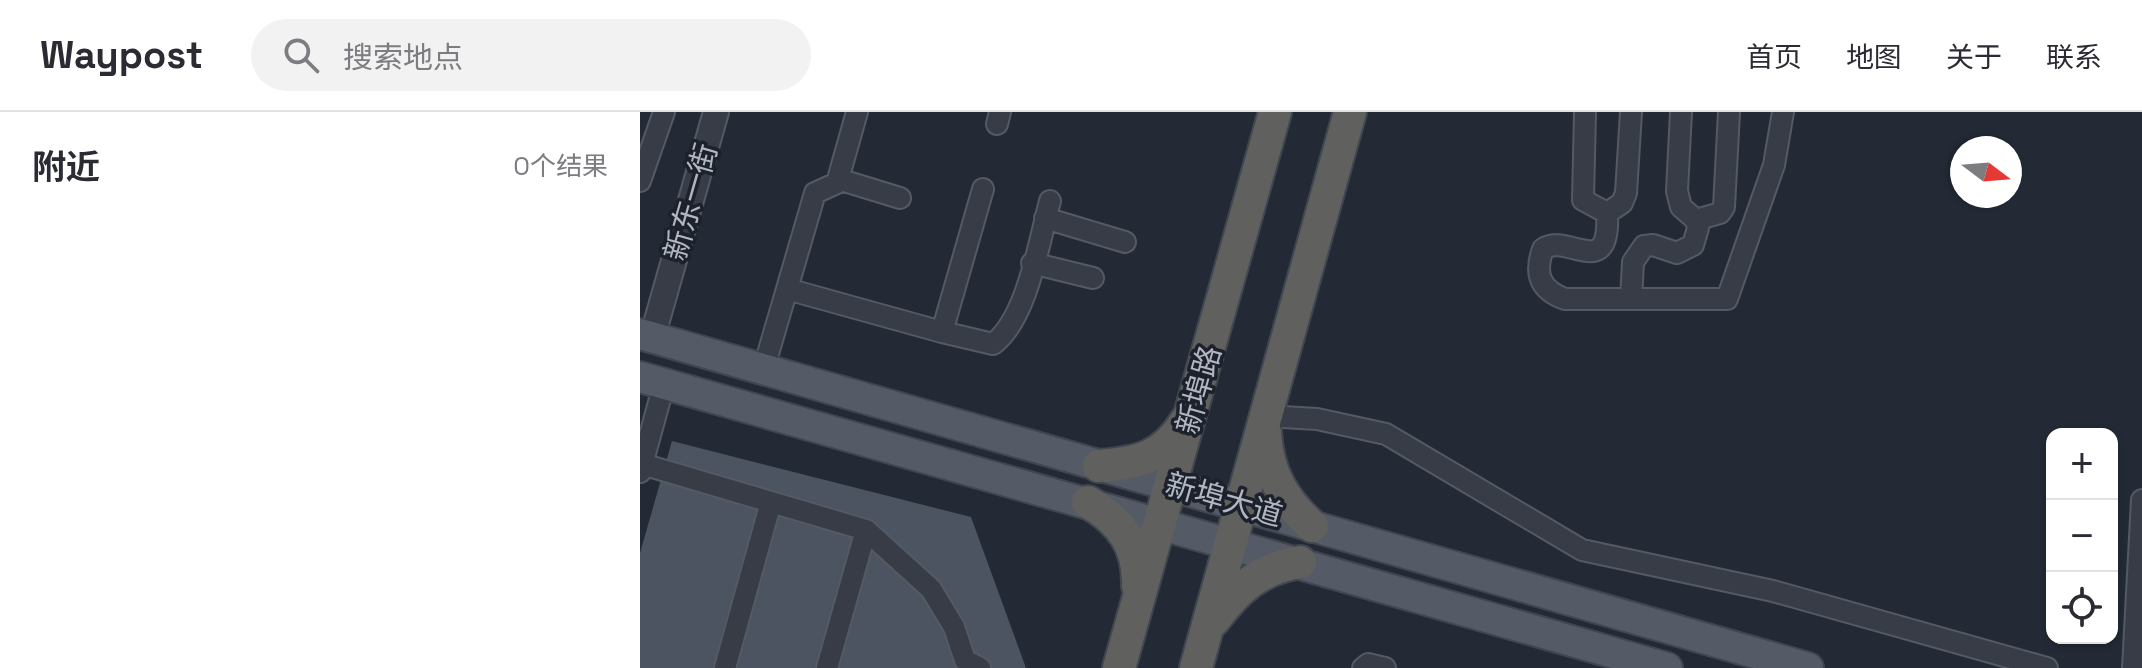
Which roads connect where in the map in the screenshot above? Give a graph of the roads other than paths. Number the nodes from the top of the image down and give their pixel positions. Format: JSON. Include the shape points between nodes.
{"nodes":[{"id":1,"x":664,"y":112,"type":"edge"},
{"id":2,"x":716,"y":112,"type":"edge"},
{"id":3,"x":857,"y":112,"type":"edge"},
{"id":4,"x":1275,"y":112,"type":"edge"},
{"id":5,"x":1350,"y":112,"type":"edge"},
{"id":6,"x":1585,"y":112,"type":"edge"},
{"id":7,"x":1631,"y":112,"type":"edge"},
{"id":8,"x":1681,"y":112,"type":"edge"},
{"id":9,"x":1729,"y":112,"type":"edge"},
{"id":10,"x":1783,"y":112,"type":"edge"},
{"id":11,"x":838,"y":179,"type":"junction"},
{"id":12,"x":640,"y":181,"type":"edge"},
{"id":13,"x":983,"y":189,"type":"dead end"},
{"id":14,"x":900,"y":198,"type":"dead end"},
{"id":15,"x":1607,"y":213,"type":"junction"},
{"id":16,"x":1696,"y":220,"type":"junction"},
{"id":17,"x":1125,"y":242,"type":"dead end"},
{"id":18,"x":1032,"y":263,"type":"junction"},
{"id":19,"x":1093,"y":278,"type":"dead end"},
{"id":20,"x":787,"y":289,"type":"junction"},
{"id":21,"x":1631,"y":299,"type":"junction"},
{"id":22,"x":942,"y":332,"type":"junction"},
{"id":23,"x":646,"y":336,"type":"edge"},
{"id":24,"x":763,"y":371,"type":"junction"},
{"id":25,"x":652,"y":380,"type":"edge"},
{"id":26,"x":1194,"y":408,"type":"junction"},
{"id":27,"x":1264,"y":416,"type":"junction"},
{"id":28,"x":1099,"y":466,"type":"junction"},
{"id":29,"x":641,"y":467,"type":"edge"},
{"id":30,"x":1173,"y":485,"type":"junction"},
{"id":31,"x":2142,"y":500,"type":"edge"},
{"id":32,"x":771,"y":502,"type":"junction"},
{"id":33,"x":1088,"y":502,"type":"junction"},
{"id":34,"x":1241,"y":504,"type":"junction"},
{"id":35,"x":1161,"y":524,"type":"junction"},
{"id":36,"x":1312,"y":526,"type":"junction"},
{"id":37,"x":866,"y":530,"type":"junction"},
{"id":38,"x":1230,"y":543,"type":"junction"},
{"id":39,"x":1300,"y":562,"type":"junction"},
{"id":40,"x":1138,"y":603,"type":"junction"},
{"id":41,"x":2139,"y":604,"type":"edge"},
{"id":42,"x":1207,"y":629,"type":"junction"},
{"id":43,"x":1660,"y":667,"type":"edge"},
{"id":44,"x":725,"y":668,"type":"edge"},
{"id":45,"x":827,"y":668,"type":"edge"},
{"id":46,"x":980,"y":668,"type":"edge"},
{"id":47,"x":1119,"y":668,"type":"edge"},
{"id":48,"x":1196,"y":668,"type":"edge"},
{"id":49,"x":1363,"y":668,"type":"edge"},
{"id":50,"x":1385,"y":668,"type":"edge"},
{"id":51,"x":1808,"y":668,"type":"edge"},
{"id":52,"x":2047,"y":668,"type":"edge"},
{"id":53,"x":2133,"y":668,"type":"edge"}],
"edges":[{"from":1,"to":12,"type":"street"},
{"from":2,"to":23,"type":"street","name":"新东一街"},
{"from":3,"to":11,"type":"street"},
{"from":4,"to":26,"type":"highway","name":"新埠路"},
{"from":5,"to":27,"type":"highway"},
{"from":6,"to":15,"type":"street","via":[[1583,200]]},
{"from":7,"to":15,"type":"street","via":[[1626,193]]},
{"from":8,"to":16,"type":"street","via":[[1677,191],[1681,207]]},
{"from":9,"to":16,"type":"street","via":[[1724,207]]},
{"from":10,"to":21,"type":"street","via":[[1774,165],[1727,299]]},
{"from":11,"to":14,"type":"street"},
{"from":11,"to":20,"type":"street","via":[[815,193]]},
{"from":13,"to":22,"type":"street"},
{"from":15,"to":21,"type":"street","via":[[1600,248],[1586,254],[1551,243],[1543,249],[1538,273],[1550,294],[1565,299]]},
{"from":16,"to":21,"type":"street","via":[[1697,236],[1686,250],[1677,253],[1653,245],[1637,252]]},
{"from":17,"to":18,"type":"street","via":[[1048,210]]},
{"from":18,"to":19,"type":"street"},
{"from":18,"to":22,"type":"street","via":[[1005,335],[993,344]]},
{"from":20,"to":22,"type":"street"},
{"from":20,"to":24,"type":"street"},
{"from":23,"to":24,"type":"main road","name":"新埠大道"},
{"from":24,"to":28,"type":"main road","name":"新埠大道"},
{"from":25,"to":29,"type":"street"},
{"from":25,"to":33,"type":"main road","name":"新埠大道"},
{"from":26,"to":28,"type":"highway","via":[[1176,438],[1155,456]]},
{"from":26,"to":30,"type":"highway","name":"新埠路"},
{"from":27,"to":34,"type":"highway"},
{"from":27,"to":36,"type":"highway","via":[[1275,481]]},
{"from":27,"to":52,"type":"street","via":[[1317,419],[1386,434],[1582,550],[1773,591]]},
{"from":28,"to":30,"type":"main road","name":"新埠大道"},
{"from":29,"to":32,"type":"street"},
{"from":30,"to":34,"type":"main road","name":"新埠大道"},
{"from":30,"to":35,"type":"highway","name":"新埠路"},
{"from":31,"to":41,"type":"street"},
{"from":32,"to":37,"type":"street"},
{"from":32,"to":44,"type":"street"},
{"from":33,"to":35,"type":"main road","name":"新埠大道"},
{"from":33,"to":40,"type":"highway","via":[[1120,525],[1131,541],[1137,558]]},
{"from":34,"to":36,"type":"main road","name":"新埠大道"},
{"from":34,"to":38,"type":"highway"},
{"from":35,"to":38,"type":"main road","name":"新埠大道"},
{"from":35,"to":40,"type":"highway","name":"新埠路"},
{"from":36,"to":51,"type":"main road","name":"新埠大道"},
{"from":37,"to":45,"type":"street"},
{"from":37,"to":46,"type":"street","via":[[931,589],[954,627],[965,660]]},
{"from":38,"to":39,"type":"main road","name":"新埠大道"},
{"from":38,"to":42,"type":"highway"},
{"from":39,"to":42,"type":"highway","via":[[1274,567],[1248,581]]},
{"from":39,"to":43,"type":"main road","name":"新埠大道"},
{"from":40,"to":47,"type":"highway","name":"新埠路"},
{"from":41,"to":53,"type":"street"},
{"from":42,"to":48,"type":"highway"},
{"from":49,"to":50,"type":"street"}]}
